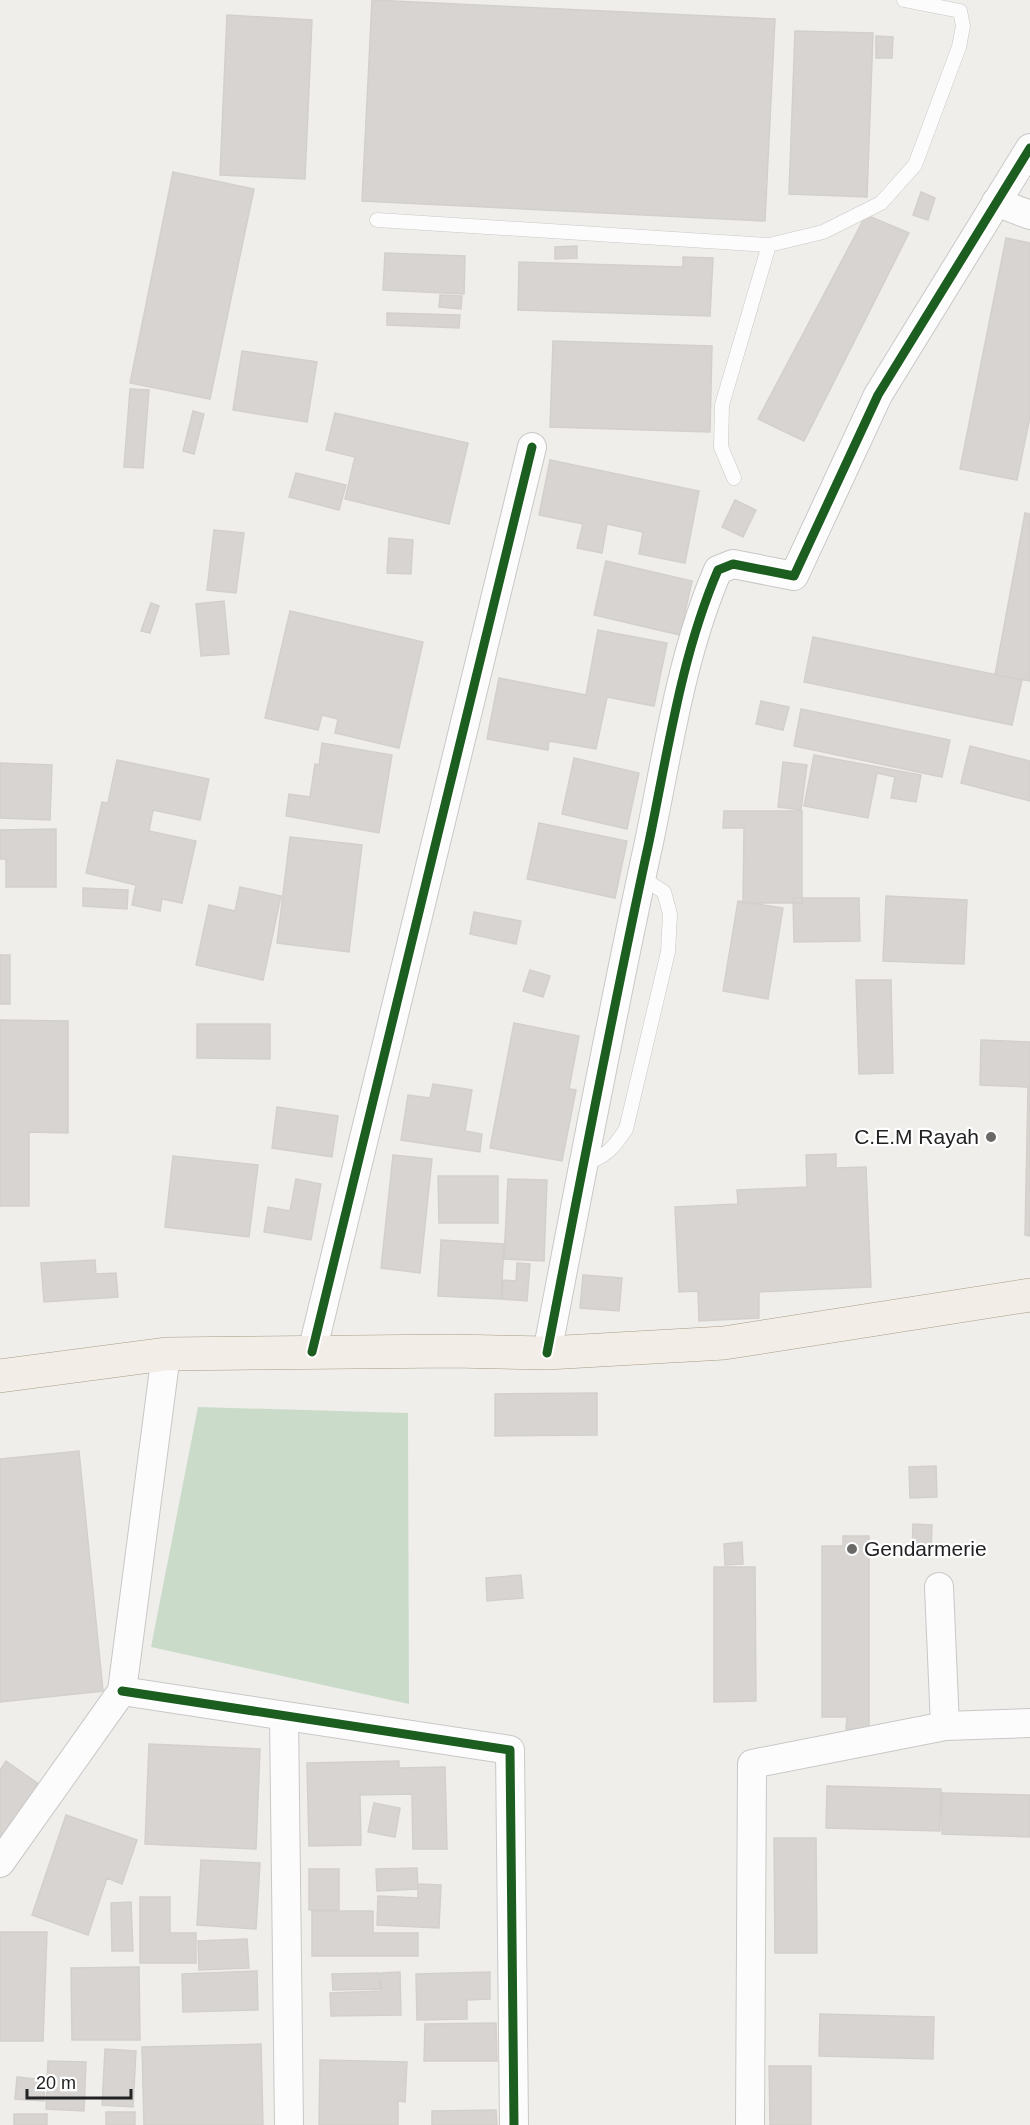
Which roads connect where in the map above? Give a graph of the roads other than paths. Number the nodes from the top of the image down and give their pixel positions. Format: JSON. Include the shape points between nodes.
{"nodes":[{"id":1,"x":904,"y":0,"type":"edge"},
{"id":2,"x":1030,"y":148,"type":"edge"},
{"id":3,"x":996,"y":202,"type":"junction"},
{"id":4,"x":1030,"y":215,"type":"edge"},
{"id":5,"x":377,"y":220,"type":"dead end"},
{"id":6,"x":769,"y":245,"type":"junction"},
{"id":7,"x":532,"y":447,"type":"dead end"},
{"id":8,"x":734,"y":478,"type":"dead end"},
{"id":9,"x":641,"y":877,"type":"junction"},
{"id":10,"x":584,"y":1163,"type":"junction"},
{"id":11,"x":1030,"y":1295,"type":"edge"},
{"id":12,"x":312,"y":1352,"type":"junction"},
{"id":13,"x":547,"y":1353,"type":"junction"},
{"id":14,"x":166,"y":1354,"type":"junction"},
{"id":15,"x":0,"y":1376,"type":"edge"},
{"id":16,"x":939,"y":1587,"type":"dead end"},
{"id":17,"x":122,"y":1691,"type":"junction"},
{"id":18,"x":284,"y":1716,"type":"junction"},
{"id":19,"x":1030,"y":1723,"type":"edge"},
{"id":20,"x":945,"y":1726,"type":"junction"},
{"id":21,"x":0,"y":1863,"type":"edge"},
{"id":22,"x":289,"y":2125,"type":"edge"},
{"id":23,"x":514,"y":2125,"type":"edge"},
{"id":24,"x":750,"y":2125,"type":"edge"}],
"edges":[{"from":1,"to":6,"type":"lane","via":[[960,11],[963,26],[959,47],[915,165],[880,203],[823,232]]},
{"from":2,"to":3,"type":"street"},
{"from":3,"to":4,"type":"street"},
{"from":3,"to":9,"type":"street","via":[[878,395],[794,576],[733,564],[718,570],[704,604],[682,684]]},
{"from":5,"to":6,"type":"lane"},
{"from":6,"to":8,"type":"lane","via":[[722,405],[721,447]]},
{"from":7,"to":12,"type":"street"},
{"from":9,"to":10,"type":"street"},
{"from":9,"to":10,"type":"lane","via":[[664,892],[670,914],[668,952],[626,1129],[614,1148],[595,1161]]},
{"from":10,"to":13,"type":"street"},
{"from":11,"to":13,"type":"main road","via":[[724,1343]]},
{"from":12,"to":13,"type":"main road"},
{"from":12,"to":14,"type":"main road"},
{"from":14,"to":15,"type":"main road"},
{"from":14,"to":17,"type":"street"},
{"from":16,"to":20,"type":"street"},
{"from":17,"to":18,"type":"street"},
{"from":17,"to":21,"type":"street"},
{"from":18,"to":22,"type":"street"},
{"from":18,"to":23,"type":"street","via":[[510,1750]]},
{"from":19,"to":20,"type":"street"},
{"from":20,"to":24,"type":"street","via":[[752,1764]]}]}
